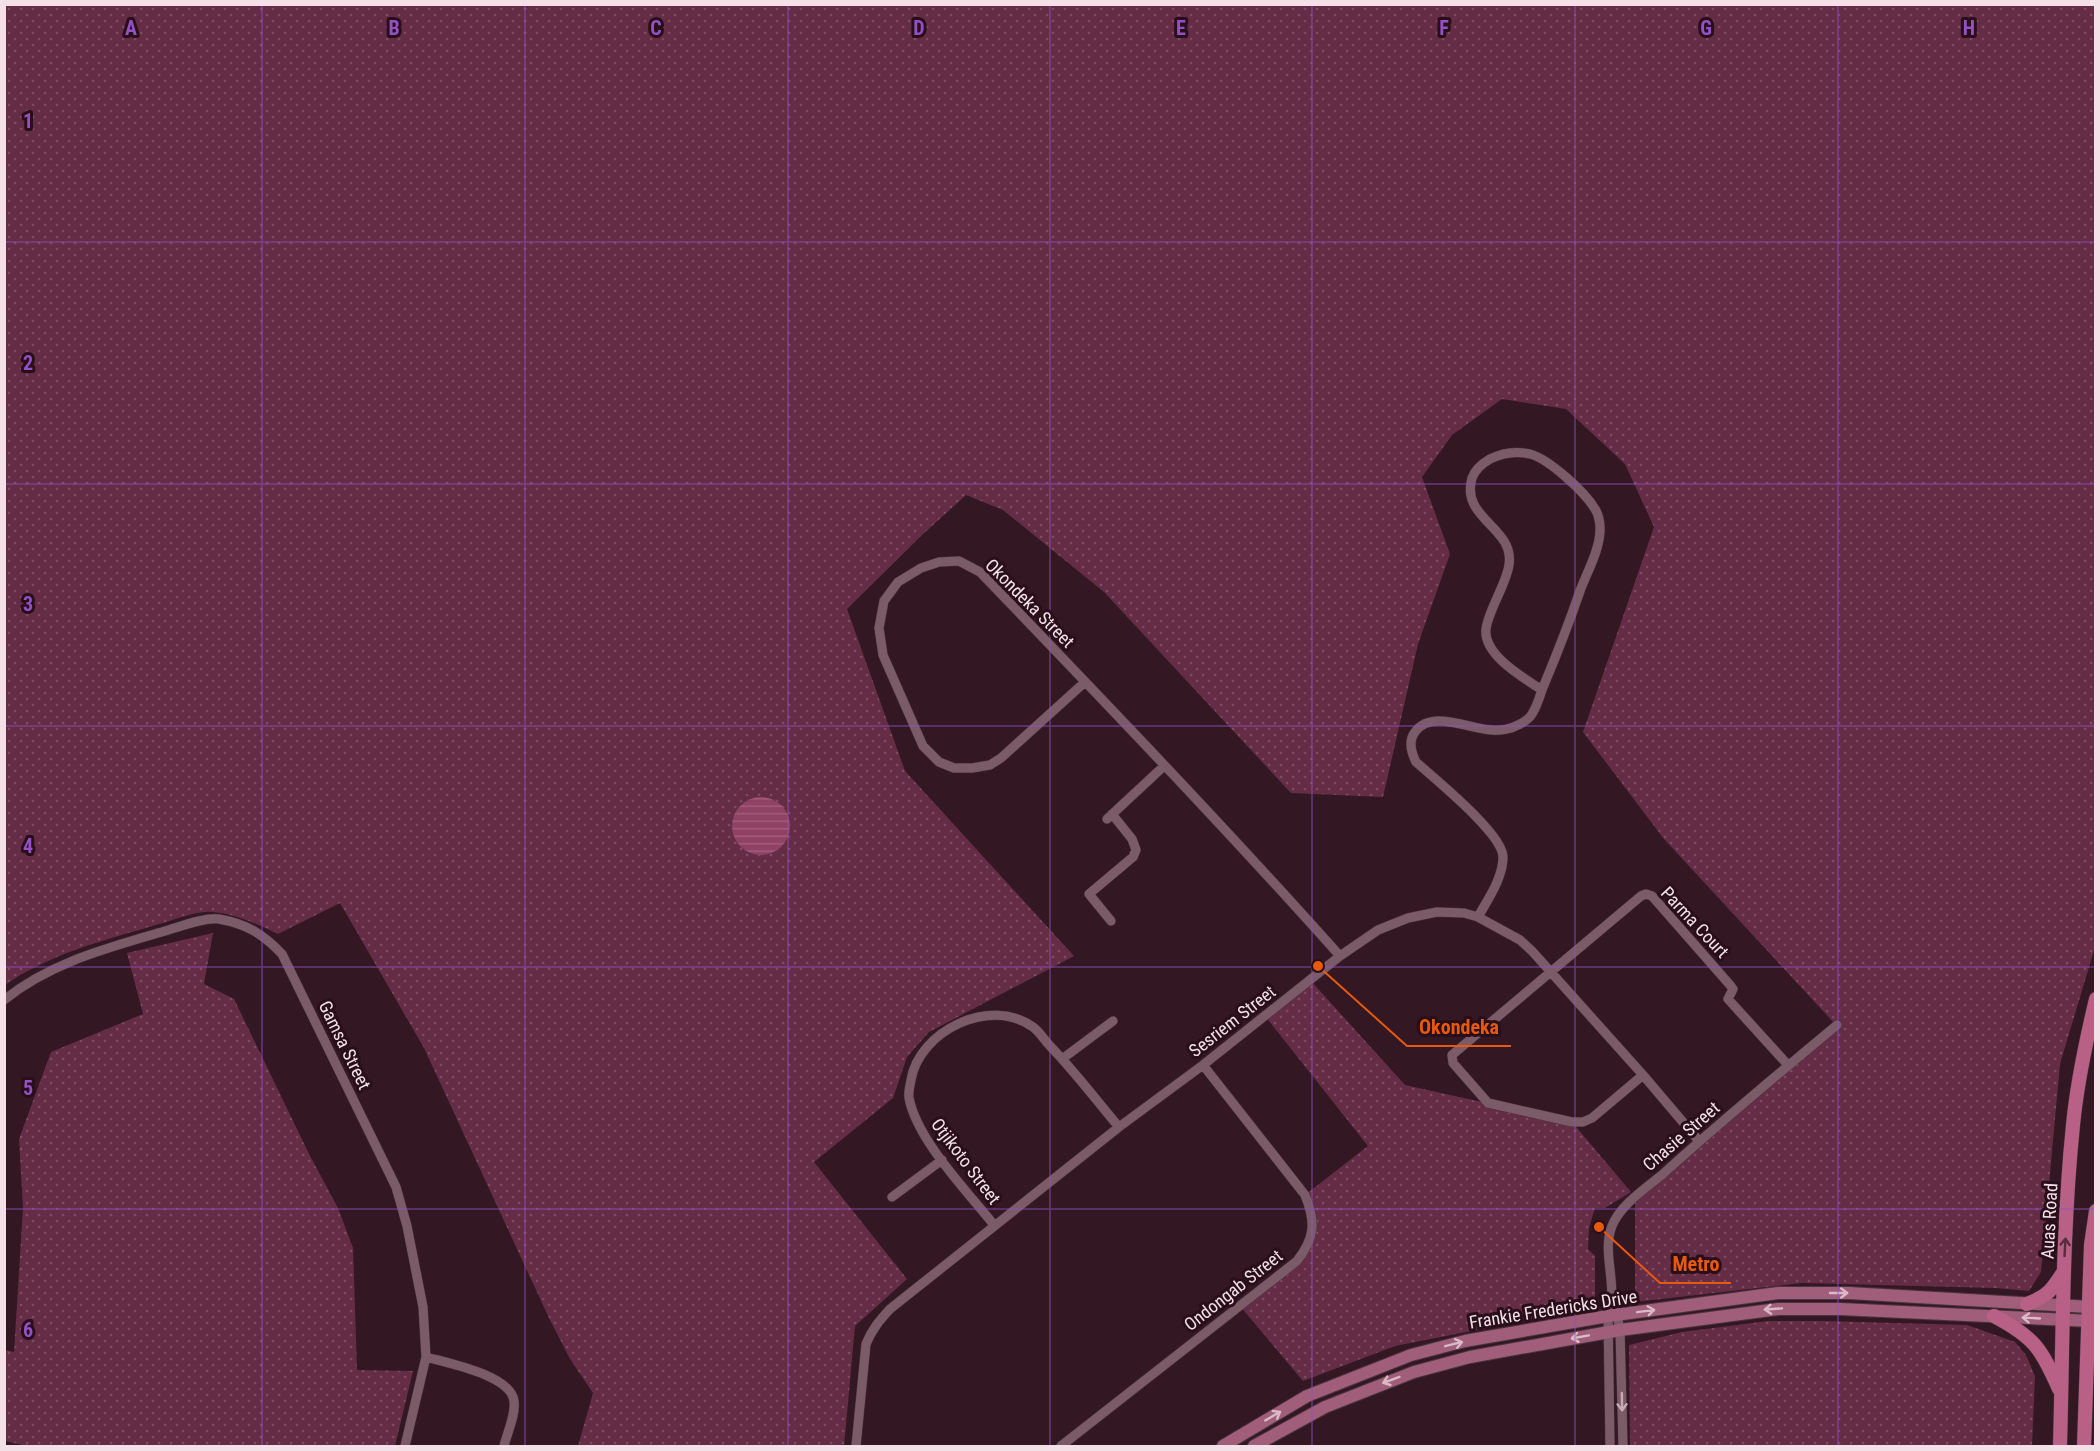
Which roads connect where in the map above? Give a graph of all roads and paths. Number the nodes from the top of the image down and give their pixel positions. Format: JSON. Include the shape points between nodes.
{"nodes":[{"id":1,"x":1085,"y":682,"type":"junction"},
{"id":2,"x":1542,"y":690,"type":"junction"},
{"id":3,"x":1164,"y":766,"type":"junction"},
{"id":4,"x":1082,"y":885,"type":"dead end"},
{"id":5,"x":1089,"y":894,"type":"junction"},
{"id":6,"x":1479,"y":917,"type":"junction"},
{"id":7,"x":1111,"y":921,"type":"dead end"},
{"id":8,"x":1340,"y":956,"type":"junction"},
{"id":9,"x":1550,"y":971,"type":"junction"},
{"id":10,"x":2096,"y":999,"type":"edge"},
{"id":11,"x":4,"y":1000,"type":"edge"},
{"id":12,"x":1113,"y":1022,"type":"dead end"},
{"id":13,"x":1837,"y":1025,"type":"dead end"},
{"id":14,"x":1062,"y":1059,"type":"junction"},
{"id":15,"x":1203,"y":1065,"type":"junction"},
{"id":16,"x":1788,"y":1065,"type":"junction"},
{"id":17,"x":1643,"y":1075,"type":"junction"},
{"id":18,"x":1119,"y":1128,"type":"junction"},
{"id":19,"x":1699,"y":1141,"type":"junction"},
{"id":20,"x":942,"y":1160,"type":"junction"},
{"id":21,"x":892,"y":1197,"type":"dead end"},
{"id":22,"x":2096,"y":1211,"type":"edge"},
{"id":23,"x":994,"y":1225,"type":"junction"},
{"id":24,"x":2094,"y":1232,"type":"edge"},
{"id":25,"x":2064,"y":1271,"type":"junction"},
{"id":26,"x":2027,"y":1304,"type":"junction"},
{"id":27,"x":2064,"y":1313,"type":"junction"},
{"id":28,"x":2093,"y":1314,"type":"edge"},
{"id":29,"x":1613,"y":1316,"type":"junction"},
{"id":30,"x":1994,"y":1316,"type":"junction"},
{"id":31,"x":1615,"y":1331,"type":"junction"},
{"id":32,"x":426,"y":1356,"type":"junction"},
{"id":33,"x":2096,"y":1376,"type":"edge"},
{"id":34,"x":2087,"y":1391,"type":"junction"},
{"id":35,"x":2061,"y":1394,"type":"junction"},
{"id":36,"x":405,"y":1446,"type":"edge"},
{"id":37,"x":504,"y":1446,"type":"edge"},
{"id":38,"x":856,"y":1446,"type":"edge"},
{"id":39,"x":1060,"y":1446,"type":"edge"},
{"id":40,"x":1223,"y":1446,"type":"edge"},
{"id":41,"x":1254,"y":1446,"type":"edge"},
{"id":42,"x":1610,"y":1446,"type":"edge"},
{"id":43,"x":1623,"y":1446,"type":"edge"},
{"id":44,"x":2060,"y":1446,"type":"edge"},
{"id":45,"x":2084,"y":1446,"type":"edge"}],
"edges":[{"from":1,"to":1,"type":"street","name":"Okondeka Street","via":[[980,572],[959,561],[921,568],[897,582],[884,601],[879,628],[883,655],[923,746],[939,762],[954,768],[990,765]]},
{"from":1,"to":3,"type":"street","name":"Okondeka Street"},
{"from":2,"to":2,"type":"street","via":[[1600,527],[1596,510],[1561,474],[1544,460],[1513,452],[1482,464],[1473,477],[1473,505],[1509,552],[1507,571],[1486,630],[1489,645],[1499,658]]},
{"from":2,"to":6,"type":"street","via":[[1532,715],[1519,725],[1492,730],[1427,722],[1413,734],[1412,754],[1416,762],[1492,833],[1502,849],[1503,860],[1494,888]]},
{"from":3,"to":5,"type":"street","via":[[1109,817],[1132,839],[1136,850],[1133,857]]},
{"from":3,"to":8,"type":"street","name":"Okondeka Street"},
{"from":4,"to":5,"type":"street"},
{"from":5,"to":7,"type":"street"},
{"from":6,"to":8,"type":"street","name":"Sesriem Street","via":[[1437,912],[1408,918],[1378,930]]},
{"from":6,"to":9,"type":"street","name":"Sesriem Street","via":[[1520,940]]},
{"from":8,"to":15,"type":"street","name":"Sesriem Street"},
{"from":9,"to":16,"type":"street","name":"Parma Court","via":[[1641,896],[1652,896],[1733,989],[1728,999]]},
{"from":9,"to":17,"type":"street","name":"Sesriem Street"},
{"from":9,"to":17,"type":"street","via":[[1452,1055],[1453,1063],[1479,1094],[1496,1106],[1583,1122]]},
{"from":25,"to":10,"type":"highway","name":"Auas Road","one_way":true,"via":[[2073,1125]]},
{"from":11,"to":32,"type":"street","name":"Gamsa Street","via":[[71,960],[189,924],[216,919],[267,937],[282,954],[396,1187],[423,1307]]},
{"from":12,"to":14,"type":"street"},
{"from":13,"to":16,"type":"street","name":"Chasie Street"},
{"from":14,"to":18,"type":"street","name":"Otjikoto Street"},
{"from":14,"to":20,"type":"street","name":"Otjikoto Street","via":[[1032,1027],[997,1016],[974,1017],[933,1040],[913,1067],[909,1095],[915,1120]]},
{"from":15,"to":18,"type":"street","name":"Sesriem Street"},
{"from":15,"to":39,"type":"street","name":"Ondongab Street","via":[[1305,1195],[1312,1236],[1297,1261]]},
{"from":16,"to":19,"type":"street","name":"Chasie Street"},
{"from":17,"to":19,"type":"street","name":"Sesriem Street"},
{"from":18,"to":23,"type":"street","name":"Sesriem Street"},
{"from":19,"to":29,"type":"street","name":"Chasie Street","via":[[1627,1206],[1611,1227],[1608,1250]]},
{"from":20,"to":21,"type":"street"},
{"from":20,"to":23,"type":"street","name":"Otjikoto Street"},
{"from":22,"to":24,"type":"highway"},
{"from":23,"to":38,"type":"street","name":"Sesriem Street","via":[[891,1309],[871,1332],[864,1362]]},
{"from":24,"to":28,"type":"highway"},
{"from":25,"to":26,"type":"highway","via":[[2053,1290]]},
{"from":25,"to":27,"type":"highway","name":"Auas Road"},
{"from":26,"to":27,"type":"main road","name":"Frankie Fredericks Drive"},
{"from":29,"to":26,"type":"main road","name":"Frankie Fredericks Drive","one_way":true,"via":[[1778,1293],[1849,1293]]},
{"from":27,"to":28,"type":"main road","name":"Frankie Fredericks Drive"},
{"from":27,"to":30,"type":"main road","name":"Frankie Fredericks Drive","one_way":true},
{"from":27,"to":35,"type":"highway","name":"Auas Road"},
{"from":28,"to":34,"type":"highway"},
{"from":29,"to":31,"type":"street","name":"Chasie Street"},
{"from":40,"to":29,"type":"main road","name":"Frankie Fredericks Drive","one_way":true,"via":[[1307,1396],[1411,1355],[1465,1341]]},
{"from":30,"to":31,"type":"main road","name":"Frankie Fredericks Drive","one_way":true,"via":[[1778,1308]]},
{"from":30,"to":35,"type":"highway","via":[[2032,1341]]},
{"from":31,"to":41,"type":"main road","name":"Frankie Fredericks Drive","one_way":true,"via":[[1470,1357],[1414,1372],[1325,1407]]},
{"from":31,"to":42,"type":"street","name":"Chasie Street"},
{"from":31,"to":43,"type":"street","name":"Chasie Street","one_way":true},
{"from":32,"to":36,"type":"street","name":"Gamsa Street"},
{"from":32,"to":37,"type":"street","via":[[493,1377],[510,1391],[514,1400]]},
{"from":33,"to":34,"type":"highway"},
{"from":34,"to":45,"type":"highway"},
{"from":35,"to":44,"type":"highway","name":"Auas Road"}]}
